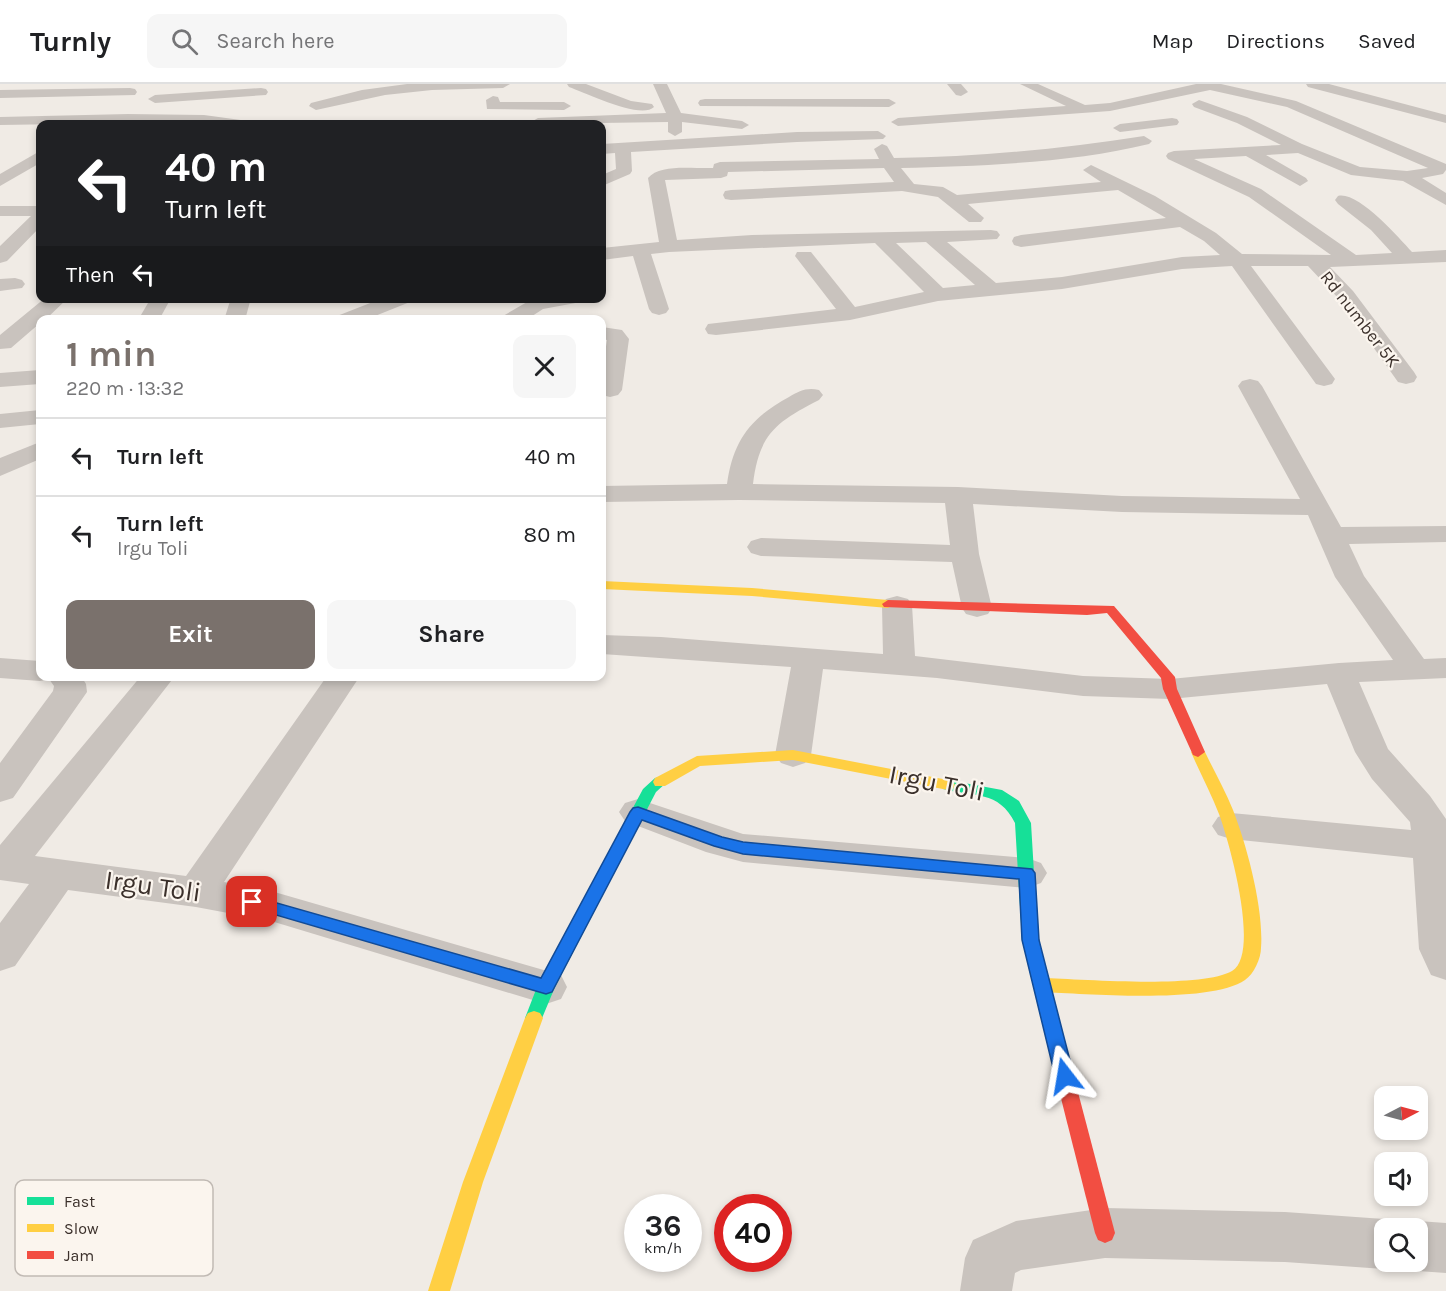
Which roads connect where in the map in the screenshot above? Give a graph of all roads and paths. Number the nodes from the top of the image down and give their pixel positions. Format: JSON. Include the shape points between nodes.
{"nodes":[{"id":1,"x":502,"y":84,"type":"edge"},
{"id":2,"x":574,"y":84,"type":"edge"},
{"id":3,"x":660,"y":84,"type":"edge"},
{"id":4,"x":1026,"y":84,"type":"edge"},
{"id":5,"x":1313,"y":84,"type":"edge"},
{"id":6,"x":1206,"y":85,"type":"edge"},
{"id":7,"x":878,"y":90,"type":"dead end"},
{"id":8,"x":131,"y":91,"type":"edge"},
{"id":9,"x":0,"y":94,"type":"edge"},
{"id":10,"x":470,"y":99,"type":"dead end"},
{"id":11,"x":889,"y":103,"type":"junction"},
{"id":12,"x":1199,"y":104,"type":"dead end"},
{"id":13,"x":629,"y":105,"type":"junction"},
{"id":14,"x":316,"y":106,"type":"dead end"},
{"id":15,"x":1084,"y":110,"type":"junction"},
{"id":16,"x":678,"y":112,"type":"junction"},
{"id":17,"x":1446,"y":119,"type":"edge"},
{"id":18,"x":94,"y":120,"type":"edge"},
{"id":19,"x":194,"y":120,"type":"edge"},
{"id":20,"x":566,"y":120,"type":"edge"},
{"id":21,"x":8,"y":121,"type":"edge"},
{"id":22,"x":36,"y":121,"type":"edge"},
{"id":23,"x":898,"y":122,"type":"junction"},
{"id":24,"x":1172,"y":122,"type":"dead end"},
{"id":25,"x":769,"y":128,"type":"dead end"},
{"id":26,"x":1427,"y":128,"type":"dead end"},
{"id":27,"x":606,"y":129,"type":"edge"},
{"id":28,"x":0,"y":130,"type":"edge"},
{"id":29,"x":1406,"y":135,"type":"dead end"},
{"id":30,"x":878,"y":136,"type":"junction"},
{"id":31,"x":1369,"y":136,"type":"junction"},
{"id":32,"x":786,"y":138,"type":"junction"},
{"id":33,"x":713,"y":141,"type":"junction"},
{"id":34,"x":1144,"y":141,"type":"junction"},
{"id":35,"x":675,"y":146,"type":"junction"},
{"id":36,"x":624,"y":148,"type":"junction"},
{"id":37,"x":1300,"y":148,"type":"junction"},
{"id":38,"x":606,"y":149,"type":"edge"},
{"id":39,"x":1247,"y":150,"type":"junction"},
{"id":40,"x":1174,"y":156,"type":"junction"},
{"id":41,"x":889,"y":164,"type":"junction"},
{"id":42,"x":33,"y":165,"type":"edge"},
{"id":43,"x":797,"y":165,"type":"junction"},
{"id":44,"x":1443,"y":169,"type":"edge"},
{"id":45,"x":720,"y":170,"type":"junction"},
{"id":46,"x":1091,"y":170,"type":"dead end"},
{"id":47,"x":1407,"y":176,"type":"junction"},
{"id":48,"x":606,"y":179,"type":"edge"},
{"id":49,"x":0,"y":181,"type":"edge"},
{"id":50,"x":1300,"y":181,"type":"dead end"},
{"id":51,"x":1121,"y":185,"type":"junction"},
{"id":52,"x":906,"y":186,"type":"junction"},
{"id":53,"x":807,"y":191,"type":"junction"},
{"id":54,"x":731,"y":195,"type":"junction"},
{"id":55,"x":1344,"y":200,"type":"dead end"},
{"id":56,"x":1446,"y":200,"type":"edge"},
{"id":57,"x":955,"y":201,"type":"junction"},
{"id":58,"x":816,"y":208,"type":"dead end"},
{"id":59,"x":0,"y":211,"type":"edge"},
{"id":60,"x":36,"y":211,"type":"edge"},
{"id":61,"x":975,"y":218,"type":"dead end"},
{"id":62,"x":36,"y":221,"type":"edge"},
{"id":63,"x":1182,"y":221,"type":"junction"},
{"id":64,"x":991,"y":235,"type":"dead end"},
{"id":65,"x":931,"y":237,"type":"junction"},
{"id":66,"x":880,"y":238,"type":"junction"},
{"id":67,"x":752,"y":241,"type":"junction"},
{"id":68,"x":1021,"y":241,"type":"dead end"},
{"id":69,"x":15,"y":242,"type":"junction"},
{"id":70,"x":36,"y":243,"type":"edge"},
{"id":71,"x":669,"y":246,"type":"junction"},
{"id":72,"x":640,"y":249,"type":"junction"},
{"id":73,"x":606,"y":253,"type":"edge"},
{"id":74,"x":0,"y":256,"type":"edge"},
{"id":75,"x":804,"y":256,"type":"dead end"},
{"id":76,"x":1446,"y":256,"type":"edge"},
{"id":77,"x":1407,"y":258,"type":"junction"},
{"id":78,"x":1237,"y":260,"type":"junction"},
{"id":79,"x":1314,"y":261,"type":"junction"},
{"id":80,"x":1352,"y":261,"type":"junction"},
{"id":81,"x":992,"y":290,"type":"junction"},
{"id":82,"x":938,"y":296,"type":"junction"},
{"id":83,"x":52,"y":303,"type":"edge"},
{"id":84,"x":390,"y":303,"type":"edge"},
{"id":85,"x":543,"y":303,"type":"edge"},
{"id":86,"x":659,"y":309,"type":"dead end"},
{"id":87,"x":850,"y":314,"type":"junction"},
{"id":88,"x":37,"y":315,"type":"edge"},
{"id":89,"x":357,"y":315,"type":"edge"},
{"id":90,"x":518,"y":315,"type":"edge"},
{"id":91,"x":36,"y":316,"type":"edge"},
{"id":92,"x":716,"y":329,"type":"dead end"},
{"id":93,"x":606,"y":334,"type":"edge"},
{"id":94,"x":2,"y":343,"type":"edge"},
{"id":95,"x":31,"y":343,"type":"dead end"},
{"id":96,"x":36,"y":377,"type":"edge"},
{"id":97,"x":1406,"y":377,"type":"dead end"},
{"id":98,"x":1324,"y":379,"type":"dead end"},
{"id":99,"x":0,"y":380,"type":"edge"},
{"id":100,"x":1250,"y":386,"type":"dead end"},
{"id":101,"x":610,"y":390,"type":"dead end"},
{"id":102,"x":811,"y":395,"type":"dead end"},
{"id":103,"x":36,"y":417,"type":"edge"},
{"id":104,"x":0,"y":421,"type":"edge"},
{"id":105,"x":36,"y":452,"type":"edge"},
{"id":106,"x":0,"y":468,"type":"edge"},
{"id":107,"x":739,"y":492,"type":"junction"},
{"id":108,"x":606,"y":494,"type":"edge"},
{"id":109,"x":958,"y":495,"type":"junction"},
{"id":110,"x":1318,"y":507,"type":"junction"},
{"id":111,"x":1446,"y":534,"type":"edge"},
{"id":112,"x":1331,"y":536,"type":"junction"},
{"id":113,"x":761,"y":547,"type":"dead end"},
{"id":114,"x":964,"y":554,"type":"junction"},
{"id":115,"x":606,"y":585,"type":"edge"},
{"id":116,"x":897,"y":605,"type":"junction"},
{"id":117,"x":977,"y":608,"type":"junction"},
{"id":118,"x":606,"y":645,"type":"edge"},
{"id":119,"x":809,"y":658,"type":"junction"},
{"id":120,"x":899,"y":665,"type":"junction"},
{"id":121,"x":0,"y":668,"type":"edge"},
{"id":122,"x":1431,"y":668,"type":"edge"},
{"id":123,"x":36,"y":671,"type":"edge"},
{"id":124,"x":1340,"y":673,"type":"junction"},
{"id":125,"x":67,"y":681,"type":"edge"},
{"id":126,"x":155,"y":681,"type":"edge"},
{"id":127,"x":341,"y":681,"type":"edge"},
{"id":128,"x":1170,"y":688,"type":"junction"},
{"id":129,"x":793,"y":755,"type":"junction"},
{"id":130,"x":0,"y":789,"type":"edge"},
{"id":131,"x":638,"y":812,"type":"junction"},
{"id":132,"x":1231,"y":826,"type":"junction"},
{"id":133,"x":1436,"y":830,"type":"edge"},
{"id":134,"x":3,"y":866,"type":"edge"},
{"id":135,"x":1027,"y":873,"type":"junction"},
{"id":136,"x":58,"y":874,"type":"junction"},
{"id":137,"x":196,"y":892,"type":"junction"},
{"id":138,"x":0,"y":954,"type":"edge"},
{"id":139,"x":1446,"y":963,"type":"edge"},
{"id":140,"x":1042,"y":985,"type":"junction"},
{"id":141,"x":546,"y":987,"type":"junction"},
{"id":142,"x":1105,"y":1233,"type":"junction"},
{"id":143,"x":1374,"y":1243,"type":"edge"},
{"id":144,"x":1428,"y":1247,"type":"edge"},
{"id":145,"x":1446,"y":1248,"type":"edge"},
{"id":146,"x":439,"y":1291,"type":"edge"},
{"id":147,"x":986,"y":1291,"type":"edge"}],
"edges":[{"from":1,"to":14,"type":"street","via":[[384,90]]},
{"from":2,"to":13,"type":"street"},
{"from":3,"to":16,"type":"street"},
{"from":4,"to":15,"type":"street"},
{"from":5,"to":17,"type":"street"},
{"from":6,"to":15,"type":"street"},
{"from":6,"to":31,"type":"street","via":[[1291,104]]},
{"from":7,"to":11,"type":"street"},
{"from":8,"to":9,"type":"street"},
{"from":8,"to":18,"type":"street"},
{"from":8,"to":19,"type":"street","via":[[177,99],[262,93],[211,104]]},
{"from":10,"to":13,"type":"street","via":[[493,100],[492,106],[537,99],[580,106]]},
{"from":11,"to":16,"type":"street","via":[[783,98]]},
{"from":11,"to":23,"type":"street","via":[[900,119]]},
{"from":12,"to":37,"type":"street"},
{"from":13,"to":16,"type":"street"},
{"from":15,"to":23,"type":"street"},
{"from":16,"to":20,"type":"street"},
{"from":16,"to":25,"type":"street"},
{"from":16,"to":27,"type":"street"},
{"from":16,"to":32,"type":"street"},
{"from":16,"to":35,"type":"street"},
{"from":17,"to":26,"type":"street"},
{"from":21,"to":22,"type":"street"},
{"from":21,"to":28,"type":"street"},
{"from":23,"to":30,"type":"street","via":[[875,127]]},
{"from":24,"to":34,"type":"street","via":[[1120,128]]},
{"from":29,"to":31,"type":"street"},
{"from":30,"to":32,"type":"street"},
{"from":30,"to":41,"type":"street"},
{"from":31,"to":44,"type":"street"},
{"from":32,"to":33,"type":"street"},
{"from":33,"to":35,"type":"street"},
{"from":33,"to":45,"type":"street"},
{"from":34,"to":40,"type":"street"},
{"from":34,"to":41,"type":"street","via":[[1059,154]]},
{"from":35,"to":36,"type":"street"},
{"from":36,"to":38,"type":"street"},
{"from":36,"to":48,"type":"street","via":[[624,171]]},
{"from":37,"to":39,"type":"street"},
{"from":37,"to":47,"type":"street","via":[[1357,172]]},
{"from":39,"to":40,"type":"street"},
{"from":39,"to":50,"type":"street"},
{"from":40,"to":80,"type":"street","via":[[1255,193]]},
{"from":41,"to":43,"type":"street"},
{"from":41,"to":52,"type":"street"},
{"from":42,"to":49,"type":"street"},
{"from":43,"to":45,"type":"street"},
{"from":43,"to":53,"type":"street"},
{"from":44,"to":47,"type":"street"},
{"from":45,"to":54,"type":"street"},
{"from":45,"to":71,"type":"street","via":[[656,178]]},
{"from":46,"to":51,"type":"street"},
{"from":47,"to":56,"type":"street"},
{"from":51,"to":57,"type":"street"},
{"from":51,"to":63,"type":"street"},
{"from":52,"to":53,"type":"street"},
{"from":52,"to":57,"type":"street","via":[[943,192]]},
{"from":53,"to":54,"type":"street"},
{"from":53,"to":58,"type":"street"},
{"from":54,"to":67,"type":"street"},
{"from":55,"to":77,"type":"street","via":[[1377,226]]},
{"from":57,"to":61,"type":"street"},
{"from":59,"to":60,"type":"street"},
{"from":62,"to":69,"type":"street"},
{"from":63,"to":68,"type":"street"},
{"from":63,"to":78,"type":"street","via":[[1210,237]]},
{"from":64,"to":65,"type":"street"},
{"from":65,"to":66,"type":"street"},
{"from":65,"to":81,"type":"street"},
{"from":66,"to":67,"type":"street","via":[[833,231]]},
{"from":66,"to":82,"type":"street"},
{"from":67,"to":71,"type":"street"},
{"from":69,"to":70,"type":"street"},
{"from":69,"to":74,"type":"street"},
{"from":71,"to":72,"type":"street"},
{"from":72,"to":73,"type":"street"},
{"from":72,"to":86,"type":"street"},
{"from":75,"to":87,"type":"street"},
{"from":76,"to":77,"type":"street"},
{"from":77,"to":80,"type":"street"},
{"from":78,"to":79,"type":"street"},
{"from":78,"to":81,"type":"street","via":[[1182,263]]},
{"from":78,"to":98,"type":"street"},
{"from":79,"to":80,"type":"street"},
{"from":79,"to":97,"type":"street","name":"Rd number 5K","via":[[1346,295]]},
{"from":81,"to":82,"type":"street"},
{"from":82,"to":87,"type":"street"},
{"from":83,"to":88,"type":"street"},
{"from":84,"to":89,"type":"street"},
{"from":85,"to":90,"type":"street"},
{"from":87,"to":92,"type":"street"},
{"from":91,"to":94,"type":"street"},
{"from":93,"to":101,"type":"street","via":[[618,339]]},
{"from":94,"to":95,"type":"street"},
{"from":96,"to":99,"type":"street"},
{"from":100,"to":110,"type":"street"},
{"from":102,"to":107,"type":"street","via":[[789,406],[756,435],[747,449]]},
{"from":103,"to":104,"type":"street"},
{"from":105,"to":106,"type":"street"},
{"from":107,"to":108,"type":"street"},
{"from":107,"to":109,"type":"street"},
{"from":109,"to":110,"type":"street","via":[[1122,504]]},
{"from":109,"to":114,"type":"street"},
{"from":110,"to":112,"type":"street"},
{"from":111,"to":112,"type":"street"},
{"from":112,"to":122,"type":"street","via":[[1350,577]]},
{"from":113,"to":114,"type":"street"},
{"from":114,"to":117,"type":"street"},
{"from":115,"to":116,"type":"street","via":[[752,592]]},
{"from":116,"to":117,"type":"street"},
{"from":116,"to":120,"type":"street"},
{"from":117,"to":128,"type":"street","via":[[1110,609],[1168,677]]},
{"from":118,"to":119,"type":"street"},
{"from":119,"to":120,"type":"street"},
{"from":119,"to":129,"type":"street"},
{"from":120,"to":128,"type":"street","via":[[1083,686]]},
{"from":121,"to":123,"type":"street"},
{"from":122,"to":124,"type":"street"},
{"from":124,"to":128,"type":"street"},
{"from":124,"to":133,"type":"street","via":[[1372,751],[1386,771],[1420,804]]},
{"from":125,"to":130,"type":"street","via":[[70,692]]},
{"from":126,"to":134,"type":"street"},
{"from":127,"to":137,"type":"street"},
{"from":128,"to":132,"type":"street"},
{"from":129,"to":131,"type":"street","name":"Irgu Toli","via":[[697,761],[650,789]]},
{"from":129,"to":135,"type":"street","name":"Irgu Toli","via":[[997,794],[1014,805],[1023,823]]},
{"from":131,"to":135,"type":"street","via":[[743,848]]},
{"from":131,"to":141,"type":"street","name":"Irgu Toli"},
{"from":132,"to":133,"type":"street"},
{"from":132,"to":140,"type":"street","via":[[1254,950],[1238,976],[1214,984],[1184,987]]},
{"from":133,"to":139,"type":"street","via":[[1440,949]]},
{"from":134,"to":136,"type":"street","name":"Irgu Toli"},
{"from":135,"to":140,"type":"street","name":"Irgu Toli","via":[[1030,940]]},
{"from":136,"to":137,"type":"street","name":"Irgu Toli"},
{"from":136,"to":138,"type":"street"},
{"from":137,"to":141,"type":"street","name":"Irgu Toli","via":[[271,906]]},
{"from":140,"to":142,"type":"street","name":"Irgu Toli"},
{"from":141,"to":146,"type":"street","name":"Irgu Toli","via":[[473,1182]]},
{"from":142,"to":143,"type":"street"},
{"from":142,"to":147,"type":"street","via":[[1016,1246],[990,1258]]},
{"from":144,"to":145,"type":"street"}]}
